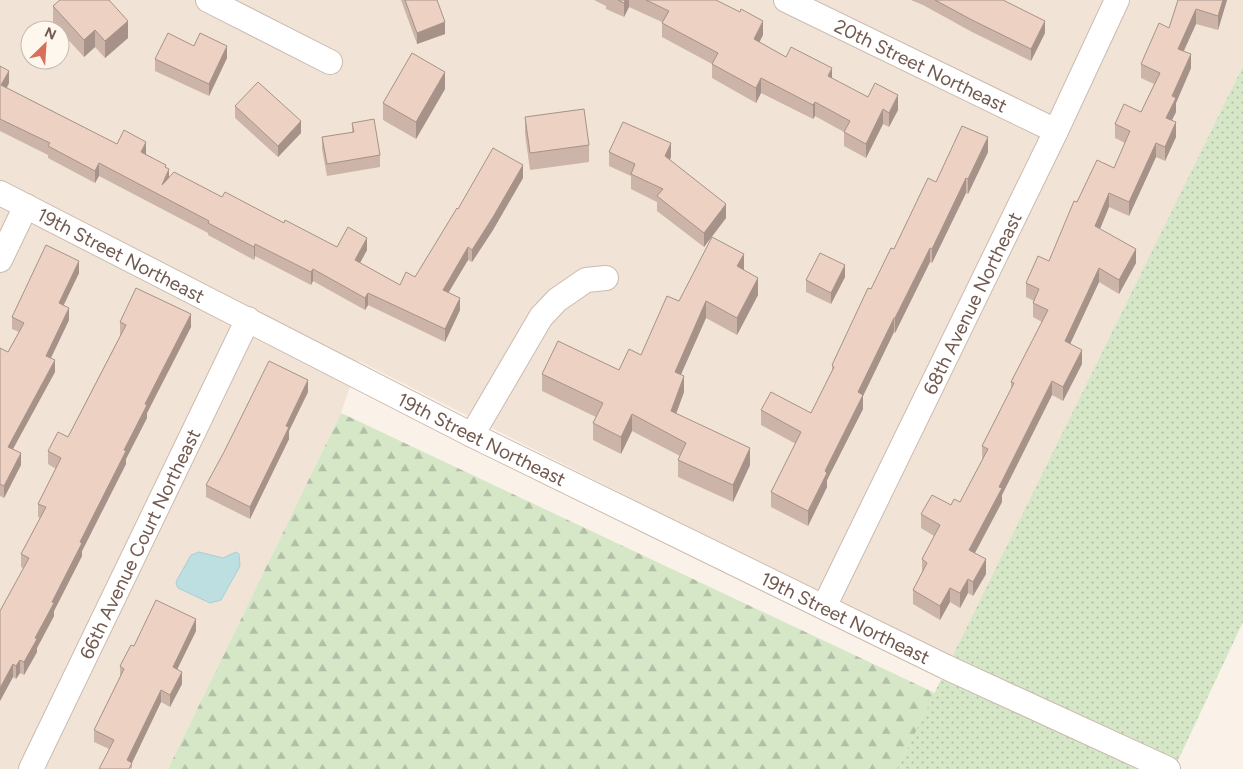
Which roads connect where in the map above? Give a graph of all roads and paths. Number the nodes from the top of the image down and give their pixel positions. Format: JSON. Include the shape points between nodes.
{"nodes":[{"id":1,"x":208,"y":0,"type":"edge"},
{"id":2,"x":786,"y":0,"type":"edge"},
{"id":3,"x":1117,"y":0,"type":"edge"},
{"id":4,"x":330,"y":62,"type":"dead end"},
{"id":5,"x":1056,"y":131,"type":"junction"},
{"id":6,"x":0,"y":193,"type":"edge"},
{"id":7,"x":26,"y":206,"type":"junction"},
{"id":8,"x":0,"y":260,"type":"edge"},
{"id":9,"x":606,"y":278,"type":"dead end"},
{"id":10,"x":248,"y":319,"type":"junction"},
{"id":11,"x":472,"y":435,"type":"junction"},
{"id":12,"x":824,"y":607,"type":"junction"},
{"id":13,"x":31,"y":769,"type":"edge"},
{"id":14,"x":1168,"y":769,"type":"edge"}],
"edges":[{"from":1,"to":4,"type":"street"},
{"from":2,"to":5,"type":"street","name":"20th Street Northeast"},
{"from":3,"to":5,"type":"street","name":"68th Avenue Northeast"},
{"from":5,"to":12,"type":"street","name":"68th Avenue Northeast"},
{"from":6,"to":7,"type":"street","name":"19th Street Northeast"},
{"from":7,"to":8,"type":"street"},
{"from":7,"to":10,"type":"street","name":"19th Street Northeast"},
{"from":9,"to":11,"type":"street","via":[[586,280],[557,300],[541,317]]},
{"from":10,"to":11,"type":"street","name":"19th Street Northeast"},
{"from":10,"to":13,"type":"street","name":"66th Avenue Court Northeast"},
{"from":11,"to":12,"type":"street","name":"19th Street Northeast"},
{"from":12,"to":14,"type":"street","name":"19th Street Northeast"}]}
